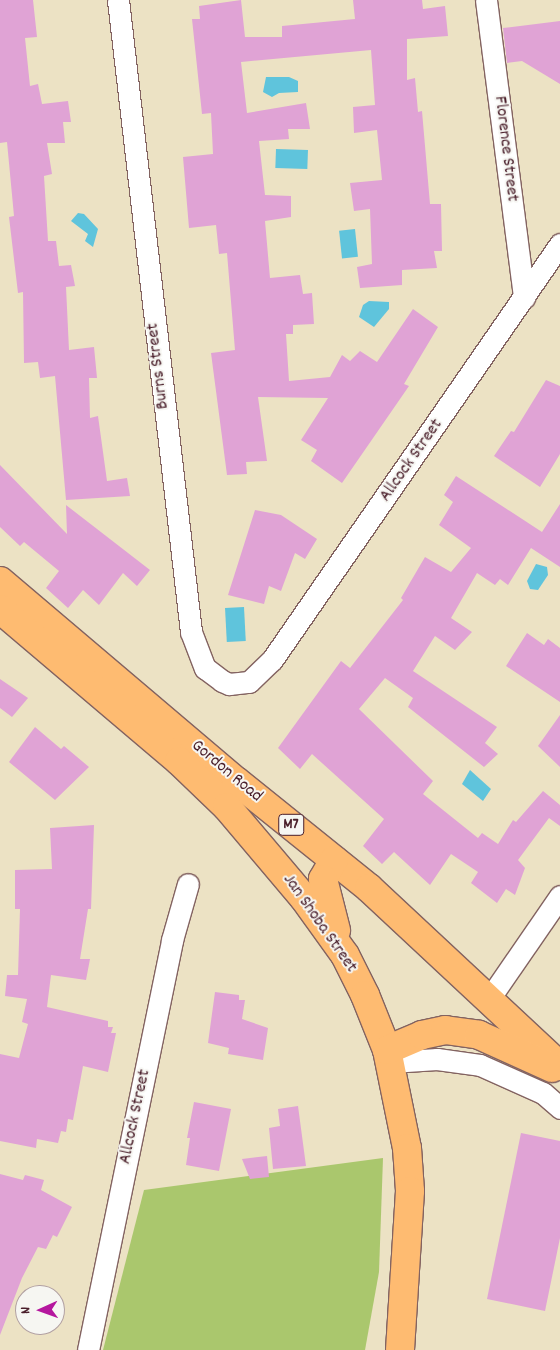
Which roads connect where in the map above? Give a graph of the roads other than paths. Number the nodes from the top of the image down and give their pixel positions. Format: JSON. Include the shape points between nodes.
{"nodes":[{"id":1,"x":118,"y":0,"type":"edge"},
{"id":2,"x":486,"y":0,"type":"edge"},
{"id":3,"x":560,"y":244,"type":"edge"},
{"id":4,"x":524,"y":298,"type":"junction"},
{"id":5,"x":0,"y":581,"type":"edge"},
{"id":6,"x":0,"y":609,"type":"edge"},
{"id":7,"x":259,"y":675,"type":"joint"},
{"id":8,"x":334,"y":860,"type":"junction"},
{"id":9,"x":188,"y":884,"type":"dead end"},
{"id":10,"x":560,"y":896,"type":"edge"},
{"id":11,"x":345,"y":955,"type":"junction"},
{"id":12,"x":489,"y":999,"type":"junction"},
{"id":13,"x":389,"y":1056,"type":"junction"},
{"id":14,"x":560,"y":1066,"type":"edge"},
{"id":15,"x":560,"y":1072,"type":"edge"},
{"id":16,"x":560,"y":1108,"type":"edge"},
{"id":17,"x":88,"y":1350,"type":"edge"},
{"id":18,"x":400,"y":1350,"type":"edge"}],
"edges":[{"from":1,"to":7,"type":"street","name":"Burns Street","via":[[191,632],[201,661],[213,676],[229,684],[238,684]]},
{"from":2,"to":4,"type":"street","name":"Florence Street"},
{"from":3,"to":4,"type":"street","name":"Allcock Street"},
{"from":4,"to":7,"type":"street","name":"Allcock Street"},
{"from":5,"to":8,"type":"main road","name":"Gordon Road","number":"M7"},
{"from":6,"to":11,"type":"main road","name":"Jan Shoba Street","number":"M7","via":[[179,761],[227,807],[304,898]]},
{"from":8,"to":11,"type":"main road","via":[[323,874],[323,888]]},
{"from":8,"to":12,"type":"main road","name":"Gordon Road","number":"M7","via":[[369,888]]},
{"from":9,"to":17,"type":"street","name":"Allcock Street","via":[[172,940]]},
{"from":10,"to":12,"type":"street"},
{"from":11,"to":13,"type":"main road","name":"Jan Shoba Street","number":"M7"},
{"from":12,"to":14,"type":"main road","name":"Gordon Road","number":"M7"},
{"from":13,"to":15,"type":"main road","via":[[436,1031],[463,1032],[496,1042]]},
{"from":13,"to":16,"type":"street","via":[[480,1065],[543,1093]]},
{"from":13,"to":18,"type":"main road","name":"Jan Shoba Street","number":"M7","via":[[403,1122],[410,1191]]}]}
